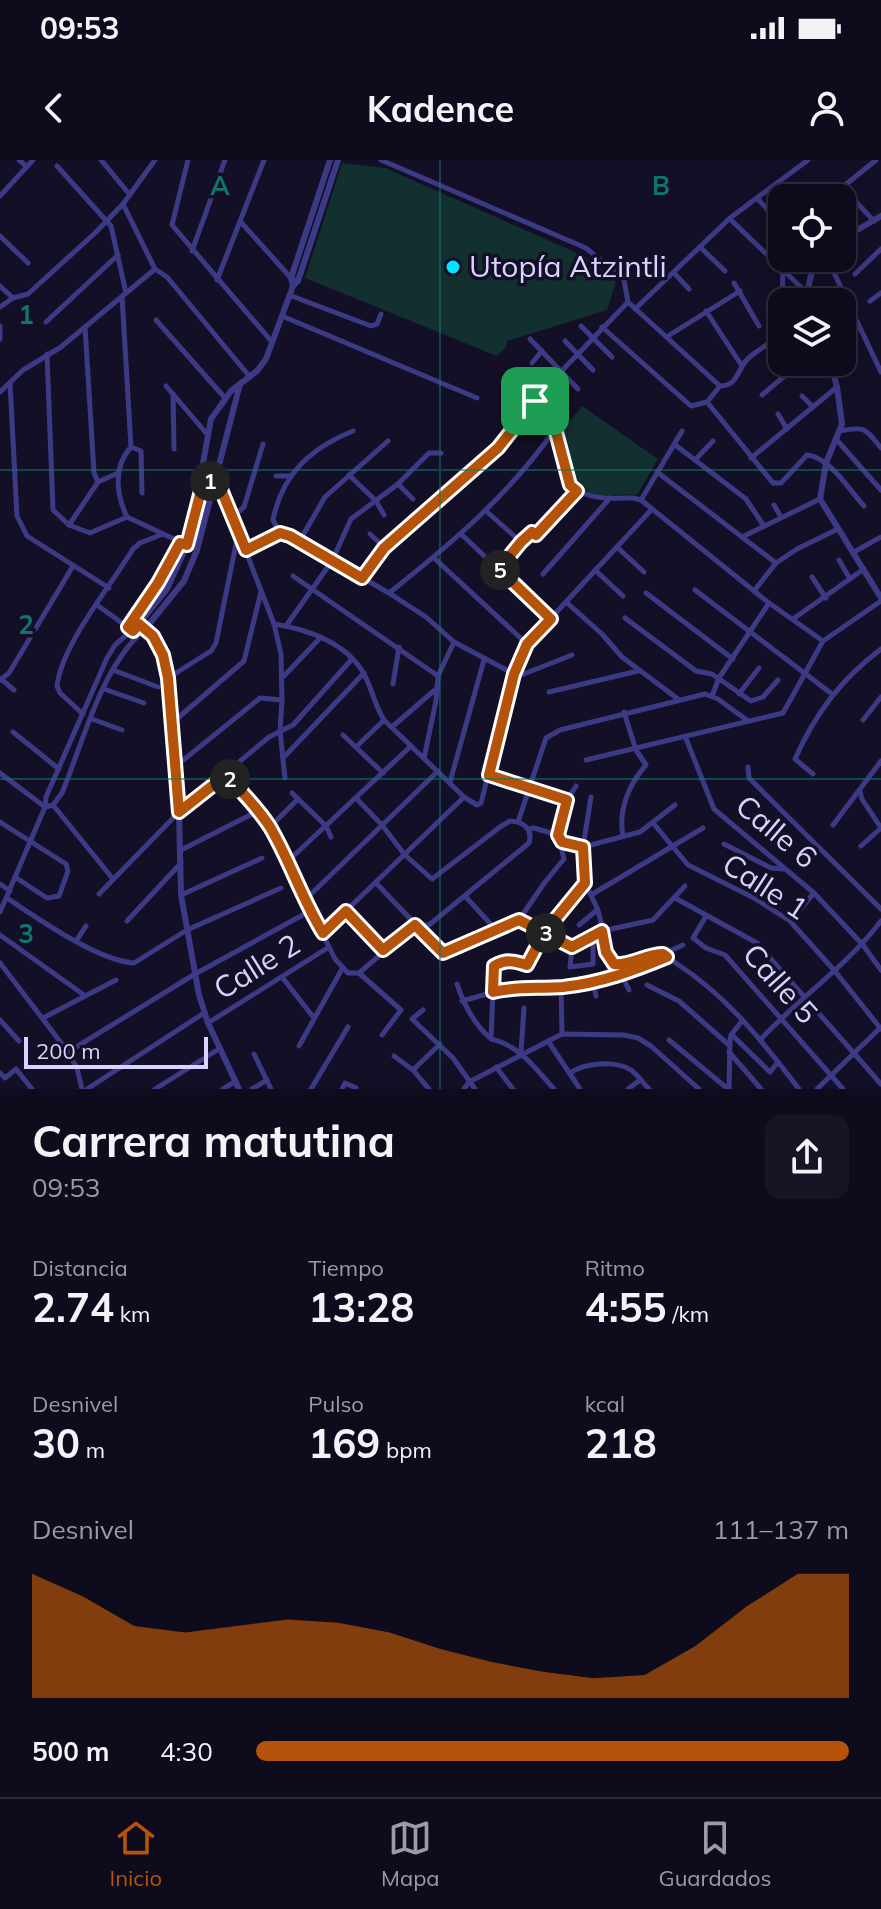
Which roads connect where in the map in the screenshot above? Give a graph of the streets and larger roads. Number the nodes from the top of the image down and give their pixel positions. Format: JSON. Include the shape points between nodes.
{"nodes":[{"id":1,"x":19,"y":160,"type":"edge"},
{"id":2,"x":33,"y":160,"type":"edge"},
{"id":3,"x":101,"y":160,"type":"edge"},
{"id":4,"x":188,"y":160,"type":"edge"},
{"id":5,"x":225,"y":160,"type":"edge"},
{"id":6,"x":264,"y":160,"type":"edge"},
{"id":7,"x":330,"y":160,"type":"edge"},
{"id":8,"x":338,"y":160,"type":"edge"},
{"id":9,"x":381,"y":160,"type":"edge"},
{"id":10,"x":808,"y":160,"type":"edge"},
{"id":11,"x":876,"y":160,"type":"edge"},
{"id":12,"x":151,"y":162,"type":"edge"},
{"id":13,"x":26,"y":166,"type":"junction"},
{"id":14,"x":57,"y":166,"type":"dead end"},
{"id":15,"x":846,"y":184,"type":"edge"},
{"id":16,"x":130,"y":195,"type":"junction"},
{"id":17,"x":0,"y":196,"type":"edge"},
{"id":18,"x":758,"y":199,"type":"junction"},
{"id":19,"x":856,"y":202,"type":"edge"},
{"id":20,"x":123,"y":204,"type":"junction"},
{"id":21,"x":768,"y":210,"type":"edge"},
{"id":22,"x":881,"y":216,"type":"edge"},
{"id":23,"x":730,"y":218,"type":"junction"},
{"id":24,"x":107,"y":221,"type":"junction"},
{"id":25,"x":240,"y":221,"type":"junction"},
{"id":26,"x":874,"y":221,"type":"junction"},
{"id":27,"x":856,"y":231,"type":"edge"},
{"id":28,"x":0,"y":236,"type":"edge"},
{"id":29,"x":700,"y":247,"type":"junction"},
{"id":30,"x":881,"y":249,"type":"edge"},
{"id":31,"x":192,"y":251,"type":"junction"},
{"id":32,"x":118,"y":255,"type":"junction"},
{"id":33,"x":768,"y":255,"type":"edge"},
{"id":34,"x":28,"y":263,"type":"dead end"},
{"id":35,"x":155,"y":269,"type":"junction"},
{"id":36,"x":725,"y":271,"type":"dead end"},
{"id":37,"x":782,"y":272,"type":"edge"},
{"id":38,"x":785,"y":272,"type":"edge"},
{"id":39,"x":834,"y":272,"type":"edge"},
{"id":40,"x":674,"y":273,"type":"junction"},
{"id":41,"x":855,"y":274,"type":"dead end"},
{"id":42,"x":217,"y":280,"type":"junction"},
{"id":43,"x":294,"y":282,"type":"junction"},
{"id":44,"x":734,"y":283,"type":"dead end"},
{"id":45,"x":0,"y":286,"type":"edge"},
{"id":46,"x":802,"y":288,"type":"edge"},
{"id":47,"x":689,"y":289,"type":"dead end"},
{"id":48,"x":740,"y":291,"type":"junction"},
{"id":49,"x":881,"y":293,"type":"edge"},
{"id":50,"x":124,"y":294,"type":"junction"},
{"id":51,"x":289,"y":295,"type":"junction"},
{"id":52,"x":13,"y":298,"type":"junction"},
{"id":53,"x":870,"y":301,"type":"dead end"},
{"id":54,"x":628,"y":302,"type":"junction"},
{"id":55,"x":0,"y":307,"type":"edge"},
{"id":56,"x":635,"y":309,"type":"junction"},
{"id":57,"x":706,"y":311,"type":"junction"},
{"id":58,"x":381,"y":314,"type":"dead end"},
{"id":59,"x":282,"y":316,"type":"junction"},
{"id":60,"x":156,"y":320,"type":"dead end"},
{"id":61,"x":46,"y":322,"type":"dead end"},
{"id":62,"x":0,"y":326,"type":"edge"},
{"id":63,"x":581,"y":326,"type":"dead end"},
{"id":64,"x":759,"y":326,"type":"dead end"},
{"id":65,"x":85,"y":327,"type":"junction"},
{"id":66,"x":602,"y":327,"type":"junction"},
{"id":67,"x":668,"y":336,"type":"junction"},
{"id":68,"x":593,"y":338,"type":"junction"},
{"id":69,"x":0,"y":339,"type":"edge"},
{"id":70,"x":530,"y":339,"type":"dead end"},
{"id":71,"x":565,"y":341,"type":"dead end"},
{"id":72,"x":272,"y":342,"type":"junction"},
{"id":73,"x":542,"y":351,"type":"junction"},
{"id":74,"x":47,"y":354,"type":"junction"},
{"id":75,"x":578,"y":355,"type":"junction"},
{"id":76,"x":612,"y":357,"type":"dead end"},
{"id":77,"x":532,"y":363,"type":"dead end"},
{"id":78,"x":742,"y":366,"type":"junction"},
{"id":79,"x":593,"y":370,"type":"dead end"},
{"id":80,"x":561,"y":371,"type":"junction"},
{"id":81,"x":881,"y":372,"type":"edge"},
{"id":82,"x":784,"y":376,"type":"edge"},
{"id":83,"x":834,"y":376,"type":"edge"},
{"id":84,"x":250,"y":377,"type":"junction"},
{"id":85,"x":10,"y":383,"type":"junction"},
{"id":86,"x":240,"y":384,"type":"junction"},
{"id":87,"x":166,"y":386,"type":"dead end"},
{"id":88,"x":720,"y":386,"type":"junction"},
{"id":89,"x":837,"y":387,"type":"junction"},
{"id":90,"x":578,"y":389,"type":"dead end"},
{"id":91,"x":0,"y":392,"type":"edge"},
{"id":92,"x":173,"y":394,"type":"junction"},
{"id":93,"x":762,"y":395,"type":"dead end"},
{"id":94,"x":802,"y":396,"type":"dead end"},
{"id":95,"x":225,"y":398,"type":"junction"},
{"id":96,"x":477,"y":398,"type":"dead end"},
{"id":97,"x":535,"y":401,"type":"junction"},
{"id":98,"x":707,"y":402,"type":"junction"},
{"id":99,"x":813,"y":407,"type":"junction"},
{"id":100,"x":778,"y":414,"type":"dead end"},
{"id":101,"x":556,"y":427,"type":"junction"},
{"id":102,"x":787,"y":429,"type":"junction"},
{"id":103,"x":353,"y":431,"type":"dead end"},
{"id":104,"x":682,"y":431,"type":"dead end"},
{"id":105,"x":840,"y":431,"type":"junction"},
{"id":106,"x":207,"y":434,"type":"junction"},
{"id":107,"x":550,"y":437,"type":"junction"},
{"id":108,"x":836,"y":439,"type":"junction"},
{"id":109,"x":388,"y":441,"type":"dead end"},
{"id":110,"x":713,"y":441,"type":"dead end"},
{"id":111,"x":263,"y":444,"type":"dead end"},
{"id":112,"x":674,"y":444,"type":"junction"},
{"id":113,"x":559,"y":445,"type":"junction"},
{"id":114,"x":131,"y":447,"type":"junction"},
{"id":115,"x":881,"y":448,"type":"edge"},
{"id":116,"x":174,"y":449,"type":"dead end"},
{"id":117,"x":441,"y":453,"type":"dead end"},
{"id":118,"x":751,"y":458,"type":"junction"},
{"id":119,"x":695,"y":460,"type":"junction"},
{"id":120,"x":826,"y":463,"type":"junction"},
{"id":121,"x":657,"y":472,"type":"junction"},
{"id":122,"x":118,"y":473,"type":"junction"},
{"id":123,"x":349,"y":475,"type":"junction"},
{"id":124,"x":276,"y":476,"type":"dead end"},
{"id":125,"x":290,"y":476,"type":"junction"},
{"id":126,"x":204,"y":479,"type":"junction"},
{"id":127,"x":213,"y":481,"type":"junction"},
{"id":128,"x":98,"y":482,"type":"junction"},
{"id":129,"x":398,"y":484,"type":"junction"},
{"id":130,"x":881,"y":490,"type":"edge"},
{"id":131,"x":577,"y":491,"type":"junction"},
{"id":132,"x":142,"y":493,"type":"dead end"},
{"id":133,"x":610,"y":498,"type":"junction"},
{"id":134,"x":413,"y":499,"type":"dead end"},
{"id":135,"x":820,"y":499,"type":"junction"},
{"id":136,"x":641,"y":500,"type":"junction"},
{"id":137,"x":376,"y":501,"type":"junction"},
{"id":138,"x":774,"y":505,"type":"dead end"},
{"id":139,"x":864,"y":506,"type":"dead end"},
{"id":140,"x":652,"y":509,"type":"junction"},
{"id":141,"x":486,"y":511,"type":"junction"},
{"id":142,"x":231,"y":513,"type":"junction"},
{"id":143,"x":384,"y":515,"type":"dead end"},
{"id":144,"x":127,"y":517,"type":"junction"},
{"id":145,"x":781,"y":517,"type":"junction"},
{"id":146,"x":69,"y":525,"type":"junction"},
{"id":147,"x":764,"y":526,"type":"junction"},
{"id":148,"x":838,"y":529,"type":"junction"},
{"id":149,"x":238,"y":533,"type":"junction"},
{"id":150,"x":280,"y":533,"type":"junction"},
{"id":151,"x":163,"y":534,"type":"junction"},
{"id":152,"x":370,"y":534,"type":"dead end"},
{"id":153,"x":461,"y":534,"type":"junction"},
{"id":154,"x":742,"y":537,"type":"junction"},
{"id":155,"x":881,"y":537,"type":"edge"},
{"id":156,"x":299,"y":542,"type":"junction"},
{"id":157,"x":521,"y":542,"type":"junction"},
{"id":158,"x":184,"y":544,"type":"junction"},
{"id":159,"x":617,"y":547,"type":"junction"},
{"id":160,"x":384,"y":548,"type":"junction"},
{"id":161,"x":246,"y":550,"type":"junction"},
{"id":162,"x":854,"y":552,"type":"junction"},
{"id":163,"x":434,"y":558,"type":"junction"},
{"id":164,"x":839,"y":560,"type":"dead end"},
{"id":165,"x":332,"y":561,"type":"junction"},
{"id":166,"x":776,"y":563,"type":"junction"},
{"id":167,"x":73,"y":566,"type":"junction"},
{"id":168,"x":499,"y":569,"type":"junction"},
{"id":169,"x":864,"y":569,"type":"junction"},
{"id":170,"x":595,"y":570,"type":"junction"},
{"id":171,"x":644,"y":572,"type":"dead end"},
{"id":172,"x":543,"y":574,"type":"dead end"},
{"id":173,"x":293,"y":576,"type":"dead end"},
{"id":174,"x":812,"y":577,"type":"dead end"},
{"id":175,"x":362,"y":578,"type":"junction"},
{"id":176,"x":850,"y":579,"type":"junction"},
{"id":177,"x":881,"y":579,"type":"edge"},
{"id":178,"x":873,"y":584,"type":"junction"},
{"id":179,"x":109,"y":588,"type":"junction"},
{"id":180,"x":312,"y":589,"type":"junction"},
{"id":181,"x":695,"y":590,"type":"dead end"},
{"id":182,"x":261,"y":591,"type":"junction"},
{"id":183,"x":754,"y":591,"type":"junction"},
{"id":184,"x":389,"y":593,"type":"junction"},
{"id":185,"x":646,"y":593,"type":"dead end"},
{"id":186,"x":623,"y":596,"type":"dead end"},
{"id":187,"x":826,"y":598,"type":"junction"},
{"id":188,"x":881,"y":599,"type":"edge"},
{"id":189,"x":566,"y":602,"type":"junction"},
{"id":190,"x":769,"y":603,"type":"junction"},
{"id":191,"x":97,"y":605,"type":"junction"},
{"id":192,"x":625,"y":618,"type":"dead end"},
{"id":193,"x":551,"y":619,"type":"junction"},
{"id":194,"x":793,"y":619,"type":"junction"},
{"id":195,"x":274,"y":624,"type":"junction"},
{"id":196,"x":142,"y":626,"type":"junction"},
{"id":197,"x":286,"y":626,"type":"junction"},
{"id":198,"x":131,"y":629,"type":"junction"},
{"id":199,"x":751,"y":633,"type":"junction"},
{"id":200,"x":321,"y":637,"type":"junction"},
{"id":201,"x":823,"y":641,"type":"junction"},
{"id":202,"x":454,"y":642,"type":"junction"},
{"id":203,"x":527,"y":644,"type":"junction"},
{"id":204,"x":399,"y":647,"type":"junction"},
{"id":205,"x":881,"y":649,"type":"edge"},
{"id":206,"x":572,"y":655,"type":"dead end"},
{"id":207,"x":352,"y":659,"type":"junction"},
{"id":208,"x":733,"y":659,"type":"junction"},
{"id":209,"x":484,"y":660,"type":"junction"},
{"id":210,"x":759,"y":668,"type":"dead end"},
{"id":211,"x":113,"y":670,"type":"junction"},
{"id":212,"x":639,"y":671,"type":"junction"},
{"id":213,"x":364,"y":673,"type":"junction"},
{"id":214,"x":514,"y":674,"type":"junction"},
{"id":215,"x":806,"y":675,"type":"junction"},
{"id":216,"x":438,"y":676,"type":"junction"},
{"id":217,"x":168,"y":678,"type":"junction"},
{"id":218,"x":283,"y":678,"type":"junction"},
{"id":219,"x":719,"y":678,"type":"junction"},
{"id":220,"x":1,"y":680,"type":"edge"},
{"id":221,"x":778,"y":680,"type":"dead end"},
{"id":222,"x":393,"y":684,"type":"dead end"},
{"id":223,"x":158,"y":687,"type":"dead end"},
{"id":224,"x":104,"y":689,"type":"junction"},
{"id":225,"x":436,"y":689,"type":"junction"},
{"id":226,"x":14,"y":690,"type":"dead end"},
{"id":227,"x":549,"y":692,"type":"dead end"},
{"id":228,"x":739,"y":694,"type":"junction"},
{"id":229,"x":832,"y":694,"type":"junction"},
{"id":230,"x":712,"y":696,"type":"junction"},
{"id":231,"x":881,"y":697,"type":"edge"},
{"id":232,"x":282,"y":700,"type":"junction"},
{"id":233,"x":679,"y":700,"type":"junction"},
{"id":234,"x":144,"y":703,"type":"dead end"},
{"id":235,"x":624,"y":712,"type":"junction"},
{"id":236,"x":83,"y":715,"type":"junction"},
{"id":237,"x":92,"y":719,"type":"junction"},
{"id":238,"x":384,"y":720,"type":"junction"},
{"id":239,"x":863,"y":720,"type":"dead end"},
{"id":240,"x":748,"y":721,"type":"junction"},
{"id":241,"x":172,"y":723,"type":"junction"},
{"id":242,"x":392,"y":727,"type":"junction"},
{"id":243,"x":122,"y":730,"type":"dead end"},
{"id":244,"x":280,"y":731,"type":"junction"},
{"id":245,"x":13,"y":732,"type":"dead end"},
{"id":246,"x":343,"y":735,"type":"dead end"},
{"id":247,"x":685,"y":736,"type":"junction"},
{"id":248,"x":411,"y":746,"type":"junction"},
{"id":249,"x":356,"y":747,"type":"junction"},
{"id":250,"x":636,"y":750,"type":"junction"},
{"id":251,"x":283,"y":758,"type":"junction"},
{"id":252,"x":424,"y":758,"type":"junction"},
{"id":253,"x":586,"y":760,"type":"dead end"},
{"id":254,"x":881,"y":761,"type":"edge"},
{"id":255,"x":176,"y":766,"type":"junction"},
{"id":256,"x":748,"y":767,"type":"dead end"},
{"id":257,"x":59,"y":769,"type":"junction"},
{"id":258,"x":438,"y":771,"type":"junction"},
{"id":259,"x":0,"y":773,"type":"edge"},
{"id":260,"x":383,"y":773,"type":"junction"},
{"id":261,"x":813,"y":774,"type":"dead end"},
{"id":262,"x":226,"y":775,"type":"junction"},
{"id":263,"x":489,"y":775,"type":"junction"},
{"id":264,"x":285,"y":778,"type":"dead end"},
{"id":265,"x":450,"y":782,"type":"junction"},
{"id":266,"x":576,"y":786,"type":"dead end"},
{"id":267,"x":528,"y":787,"type":"junction"},
{"id":268,"x":860,"y":790,"type":"junction"},
{"id":269,"x":292,"y":793,"type":"dead end"},
{"id":270,"x":464,"y":797,"type":"junction"},
{"id":271,"x":591,"y":797,"type":"dead end"},
{"id":272,"x":356,"y":798,"type":"junction"},
{"id":273,"x":298,"y":799,"type":"junction"},
{"id":274,"x":567,"y":800,"type":"junction"},
{"id":275,"x":53,"y":805,"type":"junction"},
{"id":276,"x":675,"y":805,"type":"dead end"},
{"id":277,"x":45,"y":807,"type":"junction"},
{"id":278,"x":258,"y":811,"type":"junction"},
{"id":279,"x":179,"y":812,"type":"junction"},
{"id":280,"x":0,"y":822,"type":"edge"},
{"id":281,"x":518,"y":822,"type":"junction"},
{"id":282,"x":653,"y":823,"type":"junction"},
{"id":283,"x":382,"y":825,"type":"junction"},
{"id":284,"x":833,"y":825,"type":"dead end"},
{"id":285,"x":326,"y":826,"type":"junction"},
{"id":286,"x":270,"y":827,"type":"junction"},
{"id":287,"x":703,"y":828,"type":"dead end"},
{"id":288,"x":881,"y":828,"type":"edge"},
{"id":289,"x":528,"y":829,"type":"junction"},
{"id":290,"x":558,"y":835,"type":"junction"},
{"id":291,"x":623,"y":836,"type":"junction"},
{"id":292,"x":331,"y":837,"type":"dead end"},
{"id":293,"x":31,"y":841,"type":"junction"},
{"id":294,"x":562,"y":842,"type":"junction"},
{"id":295,"x":724,"y":844,"type":"dead end"},
{"id":296,"x":861,"y":846,"type":"dead end"},
{"id":297,"x":583,"y":847,"type":"junction"},
{"id":298,"x":673,"y":848,"type":"junction"},
{"id":299,"x":181,"y":850,"type":"junction"},
{"id":300,"x":404,"y":854,"type":"junction"},
{"id":301,"x":262,"y":858,"type":"dead end"},
{"id":302,"x":288,"y":861,"type":"junction"},
{"id":303,"x":181,"y":863,"type":"junction"},
{"id":304,"x":784,"y":869,"type":"junction"},
{"id":305,"x":15,"y":877,"type":"junction"},
{"id":306,"x":113,"y":879,"type":"junction"},
{"id":307,"x":376,"y":883,"type":"junction"},
{"id":308,"x":585,"y":883,"type":"junction"},
{"id":309,"x":0,"y":884,"type":"edge"},
{"id":310,"x":685,"y":886,"type":"dead end"},
{"id":311,"x":281,"y":888,"type":"dead end"},
{"id":312,"x":10,"y":891,"type":"junction"},
{"id":313,"x":814,"y":893,"type":"junction"},
{"id":314,"x":99,"y":894,"type":"dead end"},
{"id":315,"x":181,"y":895,"type":"junction"},
{"id":316,"x":591,"y":895,"type":"junction"},
{"id":317,"x":465,"y":896,"type":"junction"},
{"id":318,"x":7,"y":898,"type":"junction"},
{"id":319,"x":307,"y":898,"type":"junction"},
{"id":320,"x":675,"y":898,"type":"junction"},
{"id":321,"x":881,"y":909,"type":"edge"},
{"id":322,"x":598,"y":910,"type":"junction"},
{"id":323,"x":310,"y":911,"type":"junction"},
{"id":324,"x":346,"y":911,"type":"junction"},
{"id":325,"x":0,"y":912,"type":"edge"},
{"id":326,"x":706,"y":916,"type":"junction"},
{"id":327,"x":519,"y":920,"type":"junction"},
{"id":328,"x":127,"y":921,"type":"dead end"},
{"id":329,"x":790,"y":921,"type":"junction"},
{"id":330,"x":881,"y":921,"type":"edge"},
{"id":331,"x":415,"y":925,"type":"junction"},
{"id":332,"x":579,"y":925,"type":"dead end"},
{"id":333,"x":86,"y":926,"type":"dead end"},
{"id":334,"x":187,"y":930,"type":"junction"},
{"id":335,"x":496,"y":930,"type":"junction"},
{"id":336,"x":602,"y":931,"type":"junction"},
{"id":337,"x":323,"y":933,"type":"junction"},
{"id":338,"x":544,"y":933,"type":"junction"},
{"id":339,"x":0,"y":935,"type":"edge"},
{"id":340,"x":593,"y":938,"type":"junction"},
{"id":341,"x":76,"y":941,"type":"junction"},
{"id":342,"x":683,"y":945,"type":"dead end"},
{"id":343,"x":863,"y":945,"type":"junction"},
{"id":344,"x":329,"y":947,"type":"junction"},
{"id":345,"x":572,"y":947,"type":"junction"},
{"id":346,"x":383,"y":950,"type":"junction"},
{"id":347,"x":665,"y":956,"type":"junction"},
{"id":348,"x":0,"y":963,"type":"edge"},
{"id":349,"x":342,"y":969,"type":"junction"},
{"id":350,"x":834,"y":970,"type":"junction"},
{"id":351,"x":881,"y":970,"type":"edge"},
{"id":352,"x":359,"y":973,"type":"junction"},
{"id":353,"x":195,"y":974,"type":"junction"},
{"id":354,"x":622,"y":976,"type":"junction"},
{"id":355,"x":282,"y":977,"type":"junction"},
{"id":356,"x":116,"y":980,"type":"dead end"},
{"id":357,"x":593,"y":982,"type":"junction"},
{"id":358,"x":457,"y":984,"type":"dead end"},
{"id":359,"x":647,"y":985,"type":"dead end"},
{"id":360,"x":561,"y":987,"type":"junction"},
{"id":361,"x":629,"y":990,"type":"dead end"},
{"id":362,"x":493,"y":992,"type":"junction"},
{"id":363,"x":84,"y":995,"type":"junction"},
{"id":364,"x":596,"y":996,"type":"dead end"},
{"id":365,"x":805,"y":996,"type":"junction"},
{"id":366,"x":462,"y":1001,"type":"junction"},
{"id":367,"x":524,"y":1008,"type":"dead end"},
{"id":368,"x":423,"y":1010,"type":"dead end"},
{"id":369,"x":204,"y":1013,"type":"junction"},
{"id":370,"x":781,"y":1017,"type":"junction"},
{"id":371,"x":43,"y":1018,"type":"junction"},
{"id":372,"x":314,"y":1018,"type":"junction"},
{"id":373,"x":0,"y":1020,"type":"edge"},
{"id":374,"x":742,"y":1021,"type":"junction"},
{"id":375,"x":208,"y":1023,"type":"junction"},
{"id":376,"x":348,"y":1027,"type":"dead end"},
{"id":377,"x":881,"y":1028,"type":"edge"},
{"id":378,"x":562,"y":1034,"type":"junction"},
{"id":379,"x":382,"y":1035,"type":"dead end"},
{"id":380,"x":731,"y":1035,"type":"junction"},
{"id":381,"x":491,"y":1039,"type":"junction"},
{"id":382,"x":669,"y":1040,"type":"dead end"},
{"id":383,"x":760,"y":1040,"type":"junction"},
{"id":384,"x":19,"y":1041,"type":"dead end"},
{"id":385,"x":548,"y":1041,"type":"junction"},
{"id":386,"x":440,"y":1044,"type":"junction"},
{"id":387,"x":299,"y":1046,"type":"dead end"},
{"id":388,"x":729,"y":1048,"type":"junction"},
{"id":389,"x":219,"y":1049,"type":"junction"},
{"id":390,"x":68,"y":1052,"type":"junction"},
{"id":391,"x":521,"y":1053,"type":"junction"},
{"id":392,"x":854,"y":1053,"type":"junction"},
{"id":393,"x":254,"y":1054,"type":"dead end"},
{"id":394,"x":394,"y":1056,"type":"dead end"},
{"id":395,"x":779,"y":1062,"type":"junction"},
{"id":396,"x":496,"y":1067,"type":"junction"},
{"id":397,"x":413,"y":1070,"type":"junction"},
{"id":398,"x":0,"y":1073,"type":"edge"},
{"id":399,"x":570,"y":1073,"type":"junction"},
{"id":400,"x":831,"y":1075,"type":"junction"},
{"id":401,"x":640,"y":1079,"type":"junction"},
{"id":402,"x":267,"y":1080,"type":"junction"},
{"id":403,"x":236,"y":1081,"type":"junction"},
{"id":404,"x":469,"y":1082,"type":"junction"},
{"id":405,"x":881,"y":1084,"type":"edge"},
{"id":406,"x":356,"y":1088,"type":"edge"},
{"id":407,"x":32,"y":1089,"type":"edge"},
{"id":408,"x":84,"y":1089,"type":"edge"},
{"id":409,"x":155,"y":1089,"type":"edge"},
{"id":410,"x":223,"y":1089,"type":"edge"},
{"id":411,"x":239,"y":1089,"type":"edge"},
{"id":412,"x":252,"y":1089,"type":"edge"},
{"id":413,"x":271,"y":1089,"type":"edge"},
{"id":414,"x":311,"y":1089,"type":"edge"},
{"id":415,"x":342,"y":1089,"type":"edge"},
{"id":416,"x":429,"y":1089,"type":"edge"},
{"id":417,"x":464,"y":1089,"type":"edge"},
{"id":418,"x":475,"y":1089,"type":"edge"},
{"id":419,"x":513,"y":1089,"type":"edge"},
{"id":420,"x":554,"y":1089,"type":"edge"},
{"id":421,"x":580,"y":1089,"type":"edge"},
{"id":422,"x":628,"y":1089,"type":"edge"},
{"id":423,"x":649,"y":1089,"type":"edge"},
{"id":424,"x":699,"y":1089,"type":"edge"},
{"id":425,"x":728,"y":1089,"type":"edge"},
{"id":426,"x":761,"y":1089,"type":"edge"},
{"id":427,"x":799,"y":1089,"type":"edge"},
{"id":428,"x":817,"y":1089,"type":"edge"},
{"id":429,"x":843,"y":1089,"type":"edge"}],
"edges":[{"from":1,"to":13,"type":"street"},
{"from":2,"to":13,"type":"street"},
{"from":3,"to":16,"type":"street"},
{"from":4,"to":31,"type":"street","via":[[172,225]]},
{"from":5,"to":31,"type":"street"},
{"from":6,"to":25,"type":"street"},
{"from":7,"to":43,"type":"street"},
{"from":8,"to":43,"type":"street"},
{"from":9,"to":54,"type":"street","via":[[586,248],[624,280]]},
{"from":10,"to":18,"type":"street"},
{"from":11,"to":15,"type":"street"},
{"from":12,"to":16,"type":"street"},
{"from":13,"to":17,"type":"street"},
{"from":14,"to":24,"type":"street"},
{"from":16,"to":20,"type":"street"},
{"from":18,"to":21,"type":"street"},
{"from":18,"to":23,"type":"street"},
{"from":19,"to":26,"type":"street"},
{"from":20,"to":24,"type":"street"},
{"from":20,"to":35,"type":"street"},
{"from":22,"to":26,"type":"street"},
{"from":23,"to":29,"type":"street"},
{"from":23,"to":33,"type":"street"},
{"from":24,"to":32,"type":"street"},
{"from":24,"to":52,"type":"street","via":[[28,294]]},
{"from":25,"to":42,"type":"street"},
{"from":25,"to":43,"type":"street"},
{"from":26,"to":27,"type":"street"},
{"from":28,"to":34,"type":"street"},
{"from":29,"to":36,"type":"street"},
{"from":29,"to":40,"type":"street"},
{"from":30,"to":41,"type":"street"},
{"from":31,"to":42,"type":"street"},
{"from":32,"to":50,"type":"street"},
{"from":32,"to":61,"type":"street"},
{"from":35,"to":50,"type":"street"},
{"from":35,"to":84,"type":"street"},
{"from":37,"to":78,"type":"street","via":[[779,332]]},
{"from":38,"to":46,"type":"street"},
{"from":39,"to":81,"type":"street"},
{"from":40,"to":47,"type":"street"},
{"from":40,"to":56,"type":"street"},
{"from":42,"to":72,"type":"street"},
{"from":43,"to":51,"type":"street"},
{"from":44,"to":48,"type":"street"},
{"from":45,"to":52,"type":"street"},
{"from":48,"to":57,"type":"street"},
{"from":48,"to":64,"type":"street"},
{"from":49,"to":53,"type":"street"},
{"from":50,"to":65,"type":"street"},
{"from":50,"to":114,"type":"street"},
{"from":51,"to":58,"type":"street","via":[[371,326]]},
{"from":51,"to":59,"type":"street"},
{"from":52,"to":55,"type":"street"},
{"from":54,"to":56,"type":"street"},
{"from":54,"to":66,"type":"street"},
{"from":56,"to":67,"type":"street"},
{"from":57,"to":67,"type":"street"},
{"from":57,"to":78,"type":"street"},
{"from":59,"to":72,"type":"street"},
{"from":59,"to":96,"type":"street"},
{"from":60,"to":95,"type":"street"},
{"from":62,"to":69,"type":"street"},
{"from":63,"to":68,"type":"street"},
{"from":65,"to":74,"type":"street"},
{"from":65,"to":128,"type":"street"},
{"from":66,"to":68,"type":"street"},
{"from":66,"to":98,"type":"street","via":[[691,406]]},
{"from":67,"to":88,"type":"street"},
{"from":68,"to":75,"type":"street"},
{"from":68,"to":76,"type":"street"},
{"from":70,"to":73,"type":"street"},
{"from":71,"to":75,"type":"street"},
{"from":72,"to":84,"type":"street"},
{"from":73,"to":77,"type":"street"},
{"from":73,"to":80,"type":"street"},
{"from":74,"to":85,"type":"street"},
{"from":74,"to":146,"type":"street","via":[[53,510]]},
{"from":75,"to":79,"type":"street"},
{"from":75,"to":80,"type":"street"},
{"from":78,"to":88,"type":"street","via":[[737,378]]},
{"from":80,"to":90,"type":"street"},
{"from":80,"to":97,"type":"street"},
{"from":82,"to":93,"type":"street"},
{"from":83,"to":89,"type":"street"},
{"from":84,"to":86,"type":"street"},
{"from":85,"to":91,"type":"street"},
{"from":85,"to":167,"type":"street","via":[[17,516],[27,536]]},
{"from":86,"to":95,"type":"street"},
{"from":86,"to":127,"type":"street"},
{"from":87,"to":92,"type":"street"},
{"from":88,"to":98,"type":"street"},
{"from":89,"to":99,"type":"street"},
{"from":89,"to":105,"type":"street"},
{"from":92,"to":106,"type":"street"},
{"from":92,"to":116,"type":"street"},
{"from":94,"to":99,"type":"street"},
{"from":95,"to":106,"type":"street"},
{"from":97,"to":101,"type":"street"},
{"from":97,"to":160,"type":"street","via":[[498,448]]},
{"from":98,"to":118,"type":"street"},
{"from":99,"to":102,"type":"street"},
{"from":100,"to":102,"type":"street"},
{"from":101,"to":107,"type":"street"},
{"from":101,"to":113,"type":"street"},
{"from":102,"to":118,"type":"street"},
{"from":103,"to":125,"type":"street","via":[[321,446]]},
{"from":104,"to":112,"type":"street"},
{"from":105,"to":108,"type":"street"},
{"from":105,"to":115,"type":"street","via":[[866,429]]},
{"from":106,"to":126,"type":"street"},
{"from":107,"to":113,"type":"street"},
{"from":107,"to":141,"type":"street"},
{"from":108,"to":120,"type":"street"},
{"from":108,"to":130,"type":"street"},
{"from":109,"to":123,"type":"street"},
{"from":110,"to":119,"type":"street"},
{"from":111,"to":142,"type":"street","via":[[244,507]]},
{"from":112,"to":119,"type":"street"},
{"from":112,"to":121,"type":"street"},
{"from":113,"to":131,"type":"street","via":[[570,485]]},
{"from":114,"to":122,"type":"street"},
{"from":114,"to":132,"type":"street","via":[[141,451]]},
{"from":117,"to":129,"type":"street","via":[[429,453]]},
{"from":118,"to":120,"type":"street","via":[[777,484],[807,455]]},
{"from":119,"to":147,"type":"street","via":[[746,499]]},
{"from":120,"to":135,"type":"street"},
{"from":120,"to":139,"type":"street"},
{"from":121,"to":136,"type":"street"},
{"from":121,"to":154,"type":"street"},
{"from":122,"to":128,"type":"street"},
{"from":122,"to":144,"type":"street"},
{"from":123,"to":137,"type":"street"},
{"from":123,"to":156,"type":"street","via":[[325,497]]},
{"from":124,"to":125,"type":"street"},
{"from":125,"to":150,"type":"street","via":[[273,520]]},
{"from":126,"to":127,"type":"street"},
{"from":126,"to":158,"type":"street"},
{"from":127,"to":142,"type":"street"},
{"from":127,"to":196,"type":"street","via":[[184,581]]},
{"from":128,"to":146,"type":"street"},
{"from":129,"to":134,"type":"street"},
{"from":129,"to":137,"type":"street"},
{"from":131,"to":133,"type":"street"},
{"from":131,"to":157,"type":"street","via":[[536,535],[532,532]]},
{"from":133,"to":136,"type":"street"},
{"from":133,"to":172,"type":"street"},
{"from":135,"to":145,"type":"street"},
{"from":135,"to":148,"type":"street"},
{"from":136,"to":140,"type":"street"},
{"from":137,"to":143,"type":"street"},
{"from":137,"to":165,"type":"street","via":[[351,519]]},
{"from":138,"to":145,"type":"street"},
{"from":140,"to":159,"type":"street"},
{"from":140,"to":183,"type":"street"},
{"from":141,"to":153,"type":"street"},
{"from":141,"to":157,"type":"street"},
{"from":142,"to":149,"type":"street"},
{"from":144,"to":146,"type":"street","via":[[96,532]]},
{"from":144,"to":151,"type":"street"},
{"from":145,"to":147,"type":"street"},
{"from":147,"to":154,"type":"street"},
{"from":148,"to":162,"type":"street"},
{"from":148,"to":166,"type":"street"},
{"from":149,"to":161,"type":"street"},
{"from":149,"to":217,"type":"street","via":[[216,643]]},
{"from":150,"to":156,"type":"street"},
{"from":150,"to":161,"type":"street"},
{"from":151,"to":158,"type":"street"},
{"from":151,"to":179,"type":"street","via":[[133,549]]},
{"from":152,"to":160,"type":"street"},
{"from":153,"to":163,"type":"street"},
{"from":153,"to":168,"type":"street"},
{"from":154,"to":166,"type":"street"},
{"from":155,"to":162,"type":"street"},
{"from":156,"to":165,"type":"street"},
{"from":157,"to":168,"type":"street"},
{"from":158,"to":196,"type":"street","via":[[167,589]]},
{"from":158,"to":198,"type":"street"},
{"from":159,"to":170,"type":"street"},
{"from":159,"to":171,"type":"street"},
{"from":160,"to":175,"type":"street"},
{"from":161,"to":182,"type":"street"},
{"from":162,"to":169,"type":"street"},
{"from":163,"to":184,"type":"street"},
{"from":163,"to":203,"type":"street"},
{"from":164,"to":176,"type":"street"},
{"from":165,"to":175,"type":"street"},
{"from":165,"to":180,"type":"street"},
{"from":166,"to":183,"type":"street"},
{"from":167,"to":179,"type":"street"},
{"from":167,"to":220,"type":"street"},
{"from":168,"to":193,"type":"street"},
{"from":169,"to":176,"type":"street"},
{"from":169,"to":178,"type":"street"},
{"from":170,"to":186,"type":"street"},
{"from":170,"to":189,"type":"street"},
{"from":173,"to":180,"type":"street"},
{"from":174,"to":187,"type":"street"},
{"from":175,"to":184,"type":"street"},
{"from":176,"to":187,"type":"street"},
{"from":177,"to":178,"type":"street"},
{"from":178,"to":188,"type":"street"},
{"from":179,"to":191,"type":"street"},
{"from":180,"to":197,"type":"street"},
{"from":180,"to":204,"type":"street"},
{"from":181,"to":199,"type":"street"},
{"from":182,"to":195,"type":"street"},
{"from":182,"to":241,"type":"street","via":[[244,661]]},
{"from":183,"to":190,"type":"street"},
{"from":184,"to":202,"type":"street"},
{"from":185,"to":208,"type":"street"},
{"from":187,"to":194,"type":"street"},
{"from":188,"to":201,"type":"street"},
{"from":189,"to":193,"type":"street"},
{"from":189,"to":212,"type":"street"},
{"from":190,"to":194,"type":"street"},
{"from":190,"to":199,"type":"street"},
{"from":191,"to":198,"type":"street"},
{"from":191,"to":236,"type":"street","via":[[58,677],[60,693]]},
{"from":192,"to":219,"type":"street","via":[[696,671]]},
{"from":193,"to":203,"type":"street"},
{"from":194,"to":201,"type":"street"},
{"from":195,"to":197,"type":"street"},
{"from":195,"to":218,"type":"street"},
{"from":196,"to":198,"type":"street"},
{"from":196,"to":211,"type":"street"},
{"from":196,"to":217,"type":"street","via":[[163,655]]},
{"from":197,"to":200,"type":"street"},
{"from":198,"to":236,"type":"street","via":[[107,658]]},
{"from":199,"to":208,"type":"street"},
{"from":199,"to":215,"type":"street"},
{"from":200,"to":207,"type":"street"},
{"from":200,"to":218,"type":"street"},
{"from":201,"to":215,"type":"street"},
{"from":202,"to":209,"type":"street"},
{"from":202,"to":216,"type":"street"},
{"from":203,"to":214,"type":"street"},
{"from":204,"to":216,"type":"street"},
{"from":204,"to":222,"type":"street"},
{"from":205,"to":229,"type":"street"},
{"from":206,"to":214,"type":"street"},
{"from":207,"to":213,"type":"street"},
{"from":207,"to":244,"type":"street","via":[[293,725]]},
{"from":208,"to":219,"type":"street"},
{"from":209,"to":214,"type":"street"},
{"from":209,"to":265,"type":"street"},
{"from":210,"to":228,"type":"street"},
{"from":211,"to":223,"type":"street"},
{"from":211,"to":224,"type":"street"},
{"from":212,"to":227,"type":"street"},
{"from":212,"to":233,"type":"street"},
{"from":213,"to":238,"type":"street"},
{"from":213,"to":251,"type":"street"},
{"from":214,"to":263,"type":"street"},
{"from":215,"to":229,"type":"street"},
{"from":215,"to":240,"type":"street","via":[[783,713]]},
{"from":216,"to":225,"type":"street"},
{"from":217,"to":241,"type":"street"},
{"from":218,"to":232,"type":"street"},
{"from":219,"to":228,"type":"street"},
{"from":219,"to":230,"type":"street"},
{"from":220,"to":226,"type":"street"},
{"from":221,"to":228,"type":"street","via":[[757,701]]},
{"from":224,"to":234,"type":"street"},
{"from":224,"to":237,"type":"street"},
{"from":225,"to":242,"type":"street"},
{"from":225,"to":252,"type":"street"},
{"from":229,"to":261,"type":"street","via":[[795,759]]},
{"from":230,"to":233,"type":"street"},
{"from":230,"to":240,"type":"street"},
{"from":231,"to":239,"type":"street"},
{"from":232,"to":244,"type":"street"},
{"from":232,"to":255,"type":"street","via":[[260,698]]},
{"from":233,"to":235,"type":"street"},
{"from":235,"to":250,"type":"street"},
{"from":235,"to":267,"type":"street","via":[[546,738]]},
{"from":236,"to":257,"type":"street"},
{"from":237,"to":243,"type":"street"},
{"from":237,"to":275,"type":"street"},
{"from":238,"to":242,"type":"street"},
{"from":238,"to":249,"type":"street"},
{"from":240,"to":247,"type":"street"},
{"from":241,"to":255,"type":"street"},
{"from":242,"to":248,"type":"street"},
{"from":244,"to":251,"type":"street"},
{"from":244,"to":262,"type":"street"},
{"from":245,"to":257,"type":"street"},
{"from":246,"to":249,"type":"street"},
{"from":247,"to":250,"type":"street"},
{"from":247,"to":304,"type":"street","name":"Calle 6","via":[[714,809]]},
{"from":248,"to":252,"type":"street"},
{"from":248,"to":260,"type":"street"},
{"from":249,"to":260,"type":"street"},
{"from":250,"to":253,"type":"street"},
{"from":250,"to":291,"type":"street","via":[[646,765],[628,792]]},
{"from":251,"to":264,"type":"street"},
{"from":252,"to":258,"type":"street"},
{"from":254,"to":268,"type":"street"},
{"from":255,"to":279,"type":"street"},
{"from":256,"to":321,"type":"street","via":[[749,778]]},
{"from":257,"to":277,"type":"street"},
{"from":258,"to":265,"type":"street"},
{"from":258,"to":283,"type":"street"},
{"from":259,"to":277,"type":"street"},
{"from":260,"to":272,"type":"street"},
{"from":262,"to":278,"type":"street"},
{"from":262,"to":279,"type":"street"},
{"from":263,"to":267,"type":"street"},
{"from":263,"to":270,"type":"street","via":[[481,803]]},
{"from":265,"to":270,"type":"street"},
{"from":266,"to":274,"type":"street"},
{"from":267,"to":274,"type":"street"},
{"from":267,"to":281,"type":"street"},
{"from":268,"to":284,"type":"street"},
{"from":268,"to":288,"type":"street"},
{"from":269,"to":273,"type":"street"},
{"from":270,"to":300,"type":"street"},
{"from":271,"to":297,"type":"street"},
{"from":272,"to":283,"type":"street"},
{"from":272,"to":285,"type":"street"},
{"from":273,"to":285,"type":"street"},
{"from":273,"to":286,"type":"street"},
{"from":274,"to":290,"type":"street"},
{"from":275,"to":277,"type":"street"},
{"from":275,"to":306,"type":"street"},
{"from":276,"to":282,"type":"street"},
{"from":277,"to":293,"type":"street"},
{"from":278,"to":286,"type":"street"},
{"from":278,"to":299,"type":"street"},
{"from":279,"to":299,"type":"street"},
{"from":279,"to":306,"type":"street"},
{"from":280,"to":293,"type":"street"},
{"from":281,"to":289,"type":"street"},
{"from":281,"to":300,"type":"street","via":[[500,827],[437,877],[428,878]]},
{"from":282,"to":291,"type":"street"},
{"from":282,"to":298,"type":"street","name":"Calle 1"},
{"from":283,"to":300,"type":"street"},
{"from":283,"to":319,"type":"street"},
{"from":285,"to":292,"type":"street"},
{"from":285,"to":302,"type":"street"},
{"from":286,"to":302,"type":"street"},
{"from":287,"to":298,"type":"street"},
{"from":288,"to":296,"type":"street"},
{"from":289,"to":290,"type":"street"},
{"from":289,"to":317,"type":"street","via":[[529,843]]},
{"from":290,"to":294,"type":"street"},
{"from":291,"to":297,"type":"street"},
{"from":293,"to":305,"type":"street"},
{"from":293,"to":305,"type":"street","via":[[66,864],[59,896],[47,898]]},
{"from":294,"to":297,"type":"street"},
{"from":294,"to":327,"type":"street","via":[[564,859]]},
{"from":295,"to":304,"type":"street","via":[[771,868]]},
{"from":297,"to":308,"type":"street"},
{"from":298,"to":316,"type":"street"},
{"from":298,"to":329,"type":"street","name":"Calle 1","via":[[688,865]]},
{"from":299,"to":303,"type":"street"},
{"from":300,"to":307,"type":"street"},
{"from":301,"to":315,"type":"street"},
{"from":302,"to":319,"type":"street"},
{"from":303,"to":315,"type":"street"},
{"from":303,"to":328,"type":"street"},
{"from":304,"to":313,"type":"street","name":"Calle 6"},
{"from":305,"to":312,"type":"street"},
{"from":306,"to":314,"type":"street"},
{"from":307,"to":324,"type":"street"},
{"from":307,"to":331,"type":"street"},
{"from":308,"to":316,"type":"street"},
{"from":308,"to":338,"type":"street"},
{"from":309,"to":312,"type":"street"},
{"from":310,"to":320,"type":"street"},
{"from":311,"to":334,"type":"street"},
{"from":312,"to":318,"type":"street"},
{"from":313,"to":329,"type":"street"},
{"from":313,"to":343,"type":"street","name":"Calle 6"},
{"from":315,"to":334,"type":"street"},
{"from":316,"to":322,"type":"street"},
{"from":317,"to":331,"type":"street","via":[[429,925]]},
{"from":317,"to":335,"type":"street"},
{"from":318,"to":325,"type":"street"},
{"from":318,"to":341,"type":"street"},
{"from":319,"to":323,"type":"street"},
{"from":320,"to":326,"type":"street"},
{"from":320,"to":336,"type":"street","via":[[653,920]]},
{"from":322,"to":332,"type":"street"},
{"from":322,"to":336,"type":"street"},
{"from":323,"to":337,"type":"street"},
{"from":323,"to":353,"type":"street"},
{"from":324,"to":337,"type":"street"},
{"from":324,"to":346,"type":"street"},
{"from":326,"to":365,"type":"street","via":[[757,943]]},
{"from":326,"to":370,"type":"street","name":"Calle 5","via":[[693,938],[725,955]]},
{"from":327,"to":335,"type":"street"},
{"from":327,"to":338,"type":"street"},
{"from":329,"to":350,"type":"street","name":"Calle 1"},
{"from":330,"to":343,"type":"street"},
{"from":331,"to":335,"type":"street","via":[[443,953]]},
{"from":331,"to":346,"type":"street"},
{"from":333,"to":341,"type":"street"},
{"from":334,"to":341,"type":"street","via":[[134,963]]},
{"from":334,"to":353,"type":"street"},
{"from":336,"to":340,"type":"street"},
{"from":336,"to":347,"type":"street","via":[[614,964]]},
{"from":337,"to":344,"type":"street"},
{"from":338,"to":345,"type":"street"},
{"from":338,"to":362,"type":"street","via":[[527,965],[512,960],[494,966]]},
{"from":339,"to":363,"type":"street"},
{"from":340,"to":345,"type":"street"},
{"from":340,"to":345,"type":"street","via":[[593,964],[570,967]]},
{"from":342,"to":347,"type":"street"},
{"from":343,"to":350,"type":"street"},
{"from":343,"to":351,"type":"street","name":"Calle 6"},
{"from":344,"to":349,"type":"street"},
{"from":344,"to":355,"type":"street","name":"Calle 2"},
{"from":346,"to":352,"type":"street"},
{"from":347,"to":354,"type":"street"},
{"from":347,"to":374,"type":"street","via":[[712,988]]},
{"from":348,"to":371,"type":"street"},
{"from":349,"to":352,"type":"street"},
{"from":349,"to":372,"type":"street"},
{"from":350,"to":365,"type":"street"},
{"from":350,"to":377,"type":"street","name":"Calle 1"},
{"from":352,"to":379,"type":"street","via":[[401,1010]]},
{"from":353,"to":369,"type":"street"},
{"from":353,"to":390,"type":"street"},
{"from":354,"to":357,"type":"street"},
{"from":354,"to":361,"type":"street"},
{"from":355,"to":372,"type":"street"},
{"from":355,"to":375,"type":"street","name":"Calle 2"},
{"from":356,"to":363,"type":"street"},
{"from":357,"to":360,"type":"street"},
{"from":357,"to":364,"type":"street"},
{"from":358,"to":366,"type":"street"},
{"from":359,"to":388,"type":"street","via":[[679,1001]]},
{"from":360,"to":362,"type":"street"},
{"from":360,"to":378,"type":"street"},
{"from":362,"to":366,"type":"street"},
{"from":362,"to":381,"type":"street"},
{"from":363,"to":371,"type":"street"},
{"from":365,"to":370,"type":"street"},
{"from":365,"to":392,"type":"street"},
{"from":366,"to":381,"type":"street"},
{"from":367,"to":391,"type":"street"},
{"from":368,"to":386,"type":"street","via":[[412,1019]]},
{"from":369,"to":375,"type":"street"},
{"from":369,"to":408,"type":"street","name":"Calle 2"},
{"from":370,"to":383,"type":"street"},
{"from":370,"to":400,"type":"street","name":"Calle 5"},
{"from":371,"to":390,"type":"street"},
{"from":372,"to":387,"type":"street"},
{"from":373,"to":384,"type":"street"},
{"from":374,"to":380,"type":"street"},
{"from":374,"to":383,"type":"street"},
{"from":375,"to":389,"type":"street"},
{"from":376,"to":414,"type":"street"},
{"from":377,"to":392,"type":"street"},
{"from":378,"to":385,"type":"street"},
{"from":378,"to":424,"type":"street","via":[[638,1038]]},
{"from":380,"to":388,"type":"street"},
{"from":380,"to":395,"type":"street","via":[[770,1072]]},
{"from":381,"to":391,"type":"street"},
{"from":382,"to":425,"type":"street"},
{"from":383,"to":395,"type":"street"},
{"from":385,"to":391,"type":"street"},
{"from":385,"to":399,"type":"street"},
{"from":386,"to":397,"type":"street"},
{"from":386,"to":404,"type":"street"},
{"from":388,"to":425,"type":"street"},
{"from":388,"to":426,"type":"street"},
{"from":389,"to":403,"type":"street"},
{"from":389,"to":409,"type":"street"},
{"from":390,"to":408,"type":"street"},
{"from":391,"to":396,"type":"street"},
{"from":391,"to":420,"type":"street"},
{"from":392,"to":400,"type":"street"},
{"from":392,"to":405,"type":"street"},
{"from":393,"to":402,"type":"street"},
{"from":394,"to":397,"type":"street"},
{"from":395,"to":427,"type":"street"},
{"from":396,"to":404,"type":"street"},
{"from":396,"to":419,"type":"street"},
{"from":397,"to":416,"type":"street"},
{"from":398,"to":407,"type":"street","via":[[5,1078],[16,1069]]},
{"from":399,"to":401,"type":"street","via":[[590,1064],[618,1066]]},
{"from":399,"to":421,"type":"street"},
{"from":400,"to":428,"type":"street"},
{"from":400,"to":429,"type":"street","name":"Calle 5"},
{"from":401,"to":422,"type":"street"},
{"from":401,"to":423,"type":"street"},
{"from":402,"to":412,"type":"street"},
{"from":402,"to":413,"type":"street"},
{"from":403,"to":410,"type":"street"},
{"from":403,"to":411,"type":"street"},
{"from":404,"to":417,"type":"street"},
{"from":404,"to":418,"type":"street"},
{"from":406,"to":415,"type":"street","via":[[345,1083]]}]}
